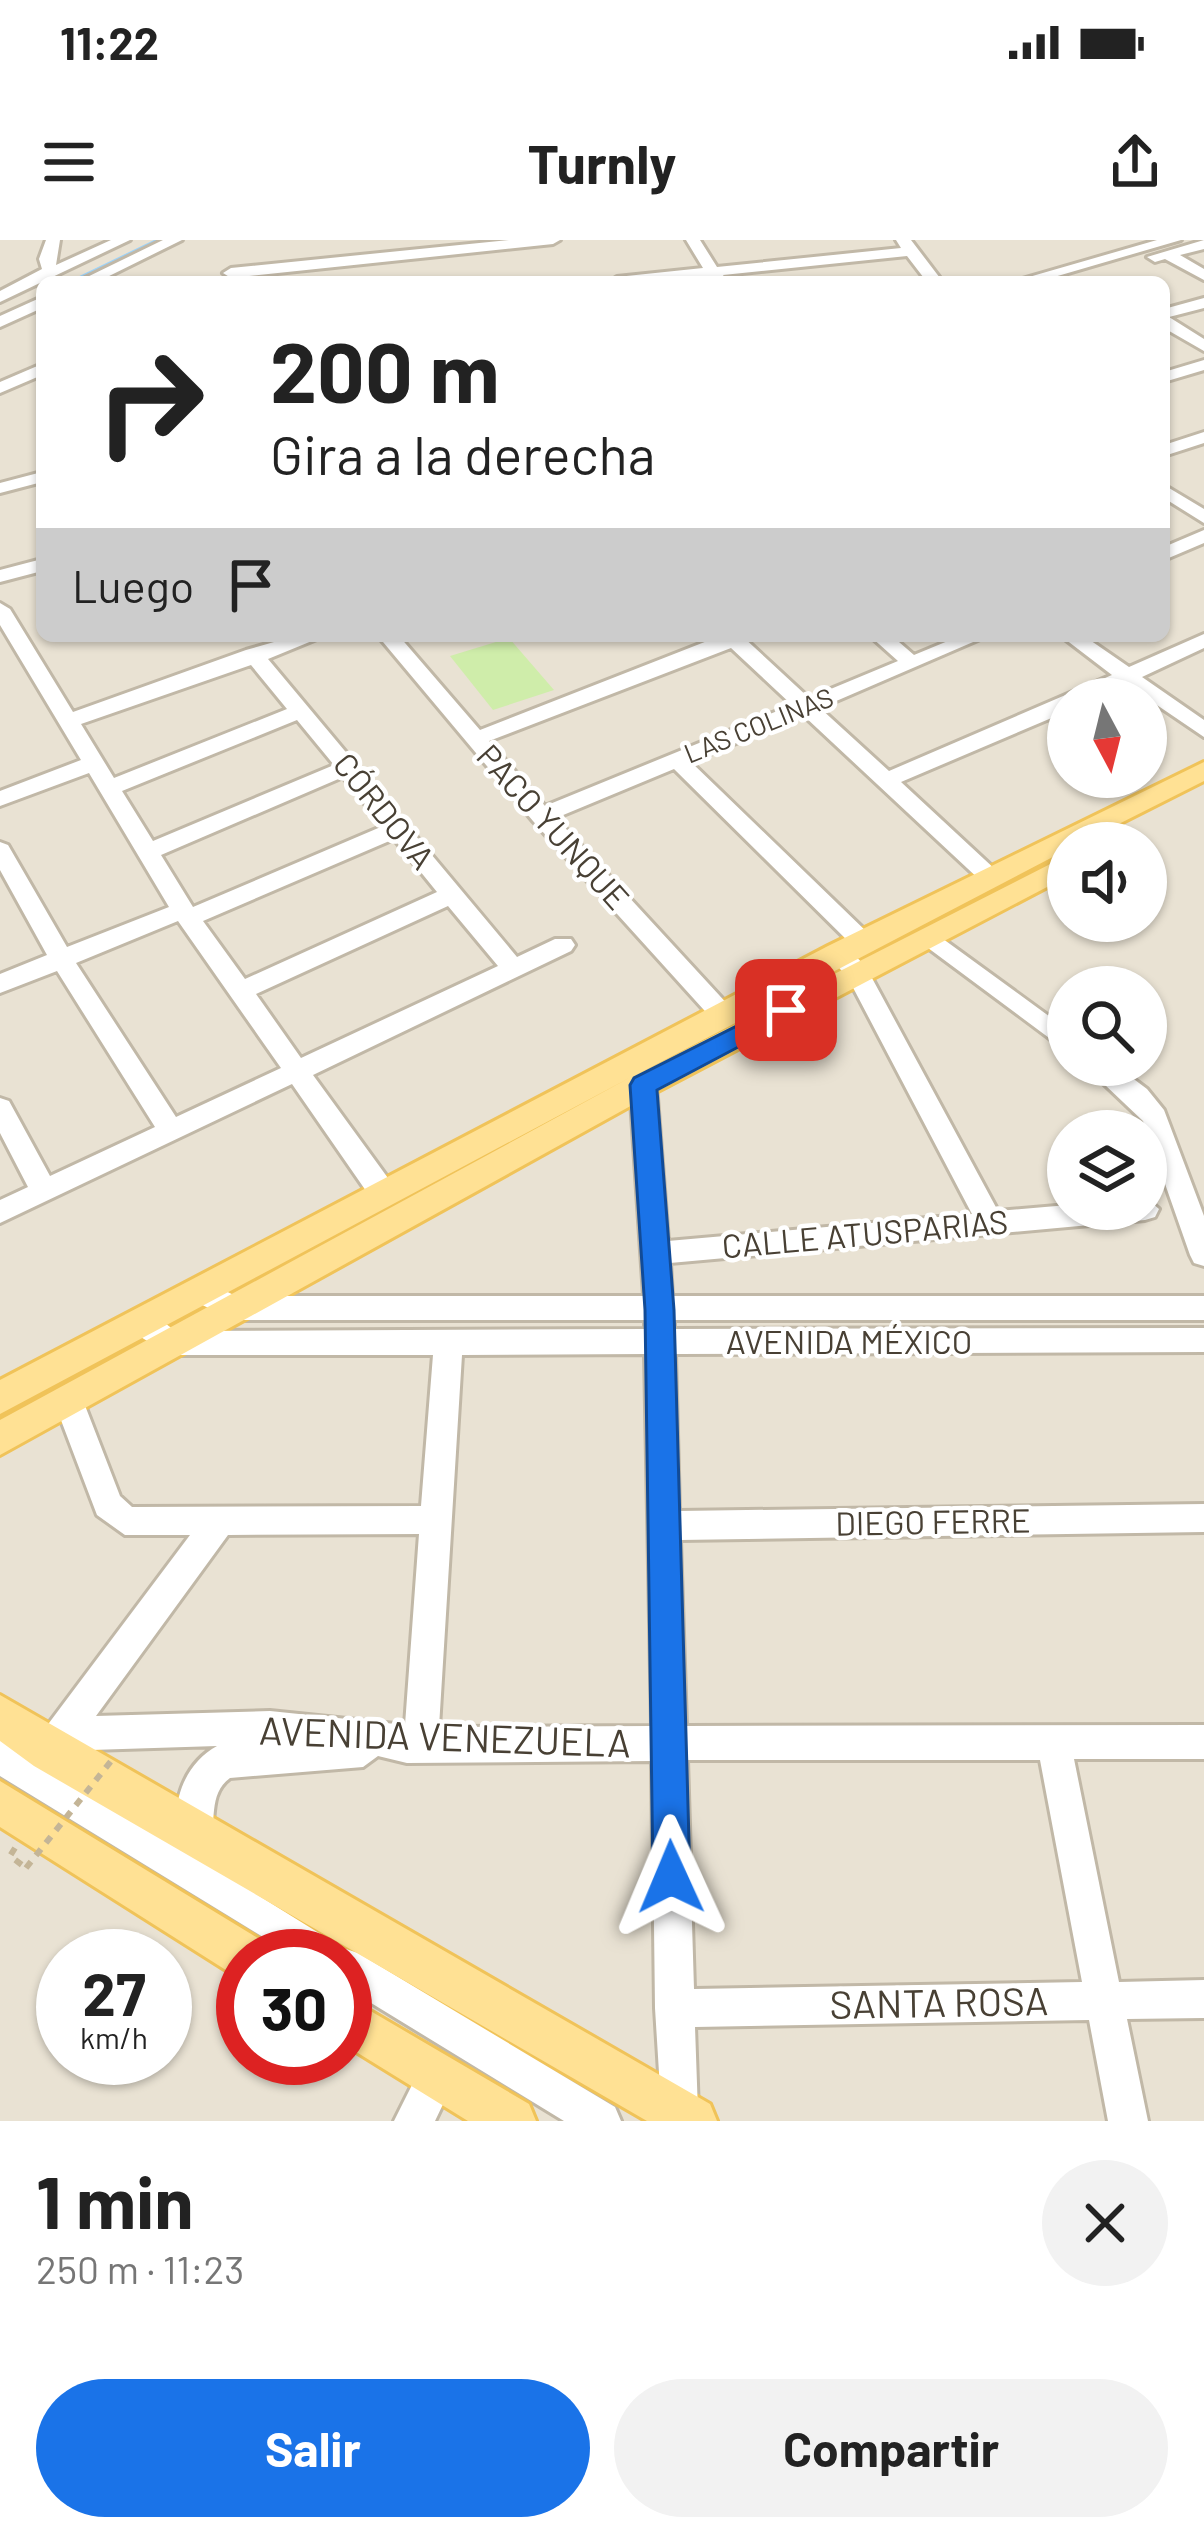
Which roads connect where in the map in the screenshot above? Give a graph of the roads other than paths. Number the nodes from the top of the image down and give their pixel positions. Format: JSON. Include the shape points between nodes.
{"nodes":[{"id":1,"x":53,"y":240,"type":"edge"},
{"id":2,"x":123,"y":240,"type":"edge"},
{"id":3,"x":175,"y":240,"type":"edge"},
{"id":4,"x":553,"y":240,"type":"edge"},
{"id":5,"x":693,"y":240,"type":"edge"},
{"id":6,"x":523,"y":241,"type":"edge"},
{"id":7,"x":1204,"y":244,"type":"edge"},
{"id":8,"x":448,"y":245,"type":"edge"},
{"id":9,"x":908,"y":246,"type":"edge"},
{"id":10,"x":1171,"y":247,"type":"edge"},
{"id":11,"x":388,"y":256,"type":"edge"},
{"id":12,"x":813,"y":261,"type":"junction"},
{"id":13,"x":52,"y":273,"type":"junction"},
{"id":14,"x":231,"y":273,"type":"dead end"},
{"id":15,"x":1204,"y":275,"type":"edge"},
{"id":16,"x":0,"y":276,"type":"edge"},
{"id":17,"x":46,"y":276,"type":"edge"},
{"id":18,"x":98,"y":276,"type":"edge"},
{"id":19,"x":715,"y":276,"type":"edge"},
{"id":20,"x":722,"y":276,"type":"edge"},
{"id":21,"x":824,"y":276,"type":"edge"},
{"id":22,"x":930,"y":276,"type":"edge"},
{"id":23,"x":1036,"y":276,"type":"edge"},
{"id":24,"x":1082,"y":276,"type":"edge"},
{"id":25,"x":36,"y":280,"type":"edge"},
{"id":26,"x":0,"y":297,"type":"edge"},
{"id":27,"x":1204,"y":303,"type":"edge"},
{"id":28,"x":36,"y":306,"type":"edge"},
{"id":29,"x":1170,"y":315,"type":"edge"},
{"id":30,"x":1170,"y":321,"type":"edge"},
{"id":31,"x":0,"y":322,"type":"edge"},
{"id":32,"x":1204,"y":346,"type":"edge"},
{"id":33,"x":1204,"y":365,"type":"edge"},
{"id":34,"x":36,"y":375,"type":"edge"},
{"id":35,"x":1170,"y":375,"type":"edge"},
{"id":36,"x":0,"y":388,"type":"edge"},
{"id":37,"x":1204,"y":437,"type":"edge"},
{"id":38,"x":1170,"y":449,"type":"edge"},
{"id":39,"x":36,"y":479,"type":"edge"},
{"id":40,"x":0,"y":488,"type":"edge"},
{"id":41,"x":1170,"y":494,"type":"edge"},
{"id":42,"x":1204,"y":518,"type":"edge"},
{"id":43,"x":1204,"y":536,"type":"edge"},
{"id":44,"x":36,"y":549,"type":"edge"},
{"id":45,"x":1170,"y":551,"type":"edge"},
{"id":46,"x":0,"y":558,"type":"edge"},
{"id":47,"x":36,"y":567,"type":"edge"},
{"id":48,"x":0,"y":576,"type":"edge"},
{"id":49,"x":0,"y":609,"type":"edge"},
{"id":50,"x":1204,"y":640,"type":"edge"},
{"id":51,"x":294,"y":642,"type":"edge"},
{"id":52,"x":393,"y":642,"type":"edge"},
{"id":53,"x":722,"y":642,"type":"edge"},
{"id":54,"x":736,"y":642,"type":"edge"},
{"id":55,"x":887,"y":642,"type":"edge"},
{"id":56,"x":963,"y":642,"type":"edge"},
{"id":57,"x":1080,"y":642,"type":"edge"},
{"id":58,"x":253,"y":654,"type":"junction"},
{"id":59,"x":912,"y":663,"type":"junction"},
{"id":60,"x":1130,"y":676,"type":"junction"},
{"id":61,"x":1125,"y":678,"type":"edge"},
{"id":62,"x":804,"y":707,"type":"junction"},
{"id":63,"x":301,"y":711,"type":"junction"},
{"id":64,"x":1047,"y":712,"type":"edge"},
{"id":65,"x":68,"y":721,"type":"junction"},
{"id":66,"x":1204,"y":730,"type":"edge"},
{"id":67,"x":476,"y":739,"type":"junction"},
{"id":68,"x":677,"y":760,"type":"junction"},
{"id":69,"x":94,"y":763,"type":"junction"},
{"id":70,"x":349,"y":767,"type":"junction"},
{"id":71,"x":1204,"y":770,"type":"edge"},
{"id":72,"x":887,"y":780,"type":"junction"},
{"id":73,"x":109,"y":788,"type":"junction"},
{"id":74,"x":1204,"y":794,"type":"edge"},
{"id":75,"x":0,"y":799,"type":"edge"},
{"id":76,"x":541,"y":816,"type":"junction"},
{"id":77,"x":1149,"y":822,"type":"edge"},
{"id":78,"x":398,"y":828,"type":"junction"},
{"id":79,"x":0,"y":850,"type":"edge"},
{"id":80,"x":148,"y":852,"type":"junction"},
{"id":81,"x":1047,"y":875,"type":"edge"},
{"id":82,"x":989,"y":877,"type":"junction"},
{"id":83,"x":453,"y":895,"type":"junction"},
{"id":84,"x":186,"y":914,"type":"junction"},
{"id":85,"x":928,"y":936,"type":"junction"},
{"id":86,"x":563,"y":945,"type":"dead end"},
{"id":87,"x":852,"y":956,"type":"junction"},
{"id":88,"x":61,"y":958,"type":"junction"},
{"id":89,"x":513,"y":968,"type":"junction"},
{"id":90,"x":0,"y":984,"type":"edge"},
{"id":91,"x":240,"y":991,"type":"junction"},
{"id":92,"x":722,"y":1014,"type":"junction"},
{"id":93,"x":1047,"y":1027,"type":"edge"},
{"id":94,"x":296,"y":1070,"type":"junction"},
{"id":95,"x":643,"y":1085,"type":"junction"},
{"id":96,"x":1125,"y":1086,"type":"edge"},
{"id":97,"x":0,"y":1108,"type":"edge"},
{"id":98,"x":170,"y":1131,"type":"junction"},
{"id":99,"x":44,"y":1191,"type":"junction"},
{"id":100,"x":383,"y":1192,"type":"junction"},
{"id":101,"x":1196,"y":1205,"type":"edge"},
{"id":102,"x":0,"y":1212,"type":"edge"},
{"id":103,"x":1047,"y":1217,"type":"edge"},
{"id":104,"x":990,"y":1222,"type":"junction"},
{"id":105,"x":657,"y":1252,"type":"junction"},
{"id":106,"x":1204,"y":1256,"type":"edge"},
{"id":107,"x":200,"y":1291,"type":"junction"},
{"id":108,"x":233,"y":1308,"type":"junction"},
{"id":109,"x":1204,"y":1308,"type":"edge"},
{"id":110,"x":141,"y":1322,"type":"junction"},
{"id":111,"x":659,"y":1326,"type":"junction"},
{"id":112,"x":1204,"y":1341,"type":"edge"},
{"id":113,"x":170,"y":1343,"type":"junction"},
{"id":114,"x":448,"y":1343,"type":"junction"},
{"id":115,"x":0,"y":1398,"type":"edge"},
{"id":116,"x":68,"y":1399,"type":"junction"},
{"id":117,"x":0,"y":1439,"type":"edge"},
{"id":118,"x":1204,"y":1518,"type":"edge"},
{"id":119,"x":220,"y":1520,"type":"junction"},
{"id":120,"x":436,"y":1520,"type":"junction"},
{"id":121,"x":663,"y":1526,"type":"junction"},
{"id":122,"x":0,"y":1716,"type":"edge"},
{"id":123,"x":1204,"y":1742,"type":"edge"},
{"id":124,"x":421,"y":1744,"type":"junction"},
{"id":125,"x":1054,"y":1745,"type":"junction"},
{"id":126,"x":668,"y":1746,"type":"junction"},
{"id":127,"x":49,"y":1750,"type":"junction"},
{"id":128,"x":0,"y":1756,"type":"edge"},
{"id":129,"x":0,"y":1802,"type":"edge"},
{"id":130,"x":195,"y":1834,"type":"junction"},
{"id":131,"x":284,"y":1929,"type":"edge"},
{"id":132,"x":216,"y":1938,"type":"edge"},
{"id":133,"x":372,"y":1982,"type":"edge"},
{"id":134,"x":1204,"y":1999,"type":"edge"},
{"id":135,"x":1104,"y":2000,"type":"junction"},
{"id":136,"x":674,"y":2008,"type":"junction"},
{"id":137,"x":372,"y":2036,"type":"edge"},
{"id":138,"x":437,"y":2077,"type":"junction"},
{"id":139,"x":685,"y":2116,"type":"edge"},
{"id":140,"x":414,"y":2121,"type":"edge"},
{"id":141,"x":512,"y":2121,"type":"edge"},
{"id":142,"x":601,"y":2121,"type":"edge"},
{"id":143,"x":1128,"y":2121,"type":"edge"}],
"edges":[{"from":1,"to":13,"type":"street"},
{"from":2,"to":13,"type":"street"},
{"from":3,"to":18,"type":"street"},
{"from":4,"to":6,"type":"street"},
{"from":5,"to":19,"type":"street"},
{"from":6,"to":8,"type":"street"},
{"from":7,"to":10,"type":"street"},
{"from":8,"to":11,"type":"street"},
{"from":9,"to":12,"type":"street"},
{"from":9,"to":22,"type":"street"},
{"from":10,"to":15,"type":"street"},
{"from":10,"to":23,"type":"street","via":[[1084,258]]},
{"from":10,"to":24,"type":"street"},
{"from":11,"to":14,"type":"street"},
{"from":12,"to":20,"type":"street"},
{"from":12,"to":21,"type":"street"},
{"from":13,"to":16,"type":"street"},
{"from":13,"to":17,"type":"street"},
{"from":25,"to":26,"type":"street"},
{"from":27,"to":29,"type":"street"},
{"from":28,"to":31,"type":"street"},
{"from":30,"to":32,"type":"street"},
{"from":33,"to":35,"type":"street"},
{"from":34,"to":36,"type":"street"},
{"from":37,"to":38,"type":"street"},
{"from":39,"to":40,"type":"street"},
{"from":41,"to":42,"type":"street"},
{"from":43,"to":45,"type":"street"},
{"from":44,"to":46,"type":"street"},
{"from":47,"to":48,"type":"street"},
{"from":49,"to":65,"type":"street","via":[[29,642]]},
{"from":50,"to":60,"type":"street"},
{"from":51,"to":58,"type":"street"},
{"from":52,"to":67,"type":"street","name":"PACO YUNQUE"},
{"from":53,"to":67,"type":"street"},
{"from":54,"to":62,"type":"street"},
{"from":55,"to":59,"type":"street"},
{"from":56,"to":59,"type":"street","name":"LAS COLINAS"},
{"from":57,"to":60,"type":"street"},
{"from":58,"to":63,"type":"street","name":"CÓRDOVA"},
{"from":58,"to":65,"type":"street"},
{"from":59,"to":62,"type":"street","name":"LAS COLINAS"},
{"from":60,"to":61,"type":"street"},
{"from":60,"to":66,"type":"street"},
{"from":62,"to":68,"type":"street","name":"LAS COLINAS"},
{"from":62,"to":72,"type":"street"},
{"from":63,"to":70,"type":"street","name":"CÓRDOVA"},
{"from":63,"to":73,"type":"street"},
{"from":64,"to":72,"type":"street"},
{"from":65,"to":69,"type":"street"},
{"from":67,"to":76,"type":"street","name":"PACO YUNQUE"},
{"from":68,"to":76,"type":"street","name":"LAS COLINAS"},
{"from":68,"to":87,"type":"street"},
{"from":69,"to":73,"type":"street"},
{"from":69,"to":75,"type":"street"},
{"from":70,"to":78,"type":"street","name":"CÓRDOVA"},
{"from":70,"to":80,"type":"street"},
{"from":71,"to":82,"type":"main road"},
{"from":72,"to":82,"type":"street"},
{"from":73,"to":80,"type":"street"},
{"from":74,"to":77,"type":"main road"},
{"from":76,"to":92,"type":"street","name":"PACO YUNQUE"},
{"from":78,"to":83,"type":"street","name":"CÓRDOVA"},
{"from":78,"to":84,"type":"street"},
{"from":79,"to":88,"type":"street"},
{"from":80,"to":84,"type":"street"},
{"from":81,"to":85,"type":"main road"},
{"from":82,"to":87,"type":"main road"},
{"from":83,"to":89,"type":"street","name":"CÓRDOVA"},
{"from":83,"to":91,"type":"street"},
{"from":84,"to":88,"type":"street"},
{"from":84,"to":91,"type":"street"},
{"from":85,"to":87,"type":"main road"},
{"from":85,"to":93,"type":"street"},
{"from":86,"to":89,"type":"street"},
{"from":87,"to":92,"type":"main road"},
{"from":87,"to":95,"type":"main road"},
{"from":87,"to":104,"type":"street"},
{"from":88,"to":90,"type":"street"},
{"from":88,"to":98,"type":"street"},
{"from":89,"to":94,"type":"street"},
{"from":91,"to":94,"type":"street"},
{"from":92,"to":100,"type":"main road"},
{"from":94,"to":98,"type":"street"},
{"from":94,"to":100,"type":"street"},
{"from":95,"to":105,"type":"street"},
{"from":95,"to":108,"type":"main road"},
{"from":96,"to":101,"type":"street","via":[[1155,1117]]},
{"from":97,"to":99,"type":"street"},
{"from":98,"to":99,"type":"street"},
{"from":99,"to":102,"type":"street"},
{"from":100,"to":107,"type":"main road"},
{"from":101,"to":106,"type":"street"},
{"from":103,"to":104,"type":"street","name":"CALLE ATUSPARIAS"},
{"from":104,"to":105,"type":"street","name":"CALLE ATUSPARIAS"},
{"from":105,"to":111,"type":"street"},
{"from":107,"to":108,"type":"street","name":"AVENIDA MÉXICO"},
{"from":107,"to":110,"type":"main road"},
{"from":108,"to":111,"type":"street","name":"AVENIDA MÉXICO"},
{"from":108,"to":113,"type":"main road"},
{"from":109,"to":111,"type":"street","name":"AVENIDA MÉXICO"},
{"from":110,"to":113,"type":"street"},
{"from":110,"to":115,"type":"main road"},
{"from":111,"to":112,"type":"street","name":"AVENIDA MÉXICO"},
{"from":111,"to":114,"type":"street","name":"AVENIDA MÉXICO"},
{"from":111,"to":121,"type":"street"},
{"from":113,"to":114,"type":"street","name":"AVENIDA MÉXICO"},
{"from":113,"to":116,"type":"main road"},
{"from":114,"to":120,"type":"street"},
{"from":116,"to":117,"type":"main road"},
{"from":116,"to":119,"type":"street","via":[[108,1505],[125,1521]]},
{"from":118,"to":121,"type":"street","name":"DIEGO FERRE"},
{"from":119,"to":120,"type":"street"},
{"from":119,"to":127,"type":"street"},
{"from":120,"to":124,"type":"street"},
{"from":121,"to":126,"type":"street"},
{"from":122,"to":127,"type":"main road"},
{"from":123,"to":125,"type":"street","name":"AVENIDA VENEZUELA"},
{"from":124,"to":126,"type":"street","name":"AVENIDA VENEZUELA"},
{"from":124,"to":127,"type":"street","name":"AVENIDA VENEZUELA","via":[[270,1728],[90,1733]]},
{"from":124,"to":130,"type":"street","via":[[224,1761],[205,1774]]},
{"from":125,"to":126,"type":"street","name":"AVENIDA VENEZUELA"},
{"from":125,"to":135,"type":"street"},
{"from":126,"to":136,"type":"street"},
{"from":127,"to":130,"type":"main road"},
{"from":128,"to":131,"type":"street"},
{"from":129,"to":132,"type":"main road"},
{"from":130,"to":139,"type":"main road"},
{"from":133,"to":142,"type":"street"},
{"from":134,"to":135,"type":"street","name":"SANTA ROSA"},
{"from":135,"to":136,"type":"street","name":"SANTA ROSA"},
{"from":135,"to":143,"type":"street"},
{"from":136,"to":139,"type":"street"},
{"from":137,"to":138,"type":"main road"},
{"from":138,"to":140,"type":"street"},
{"from":138,"to":141,"type":"main road"}]}
